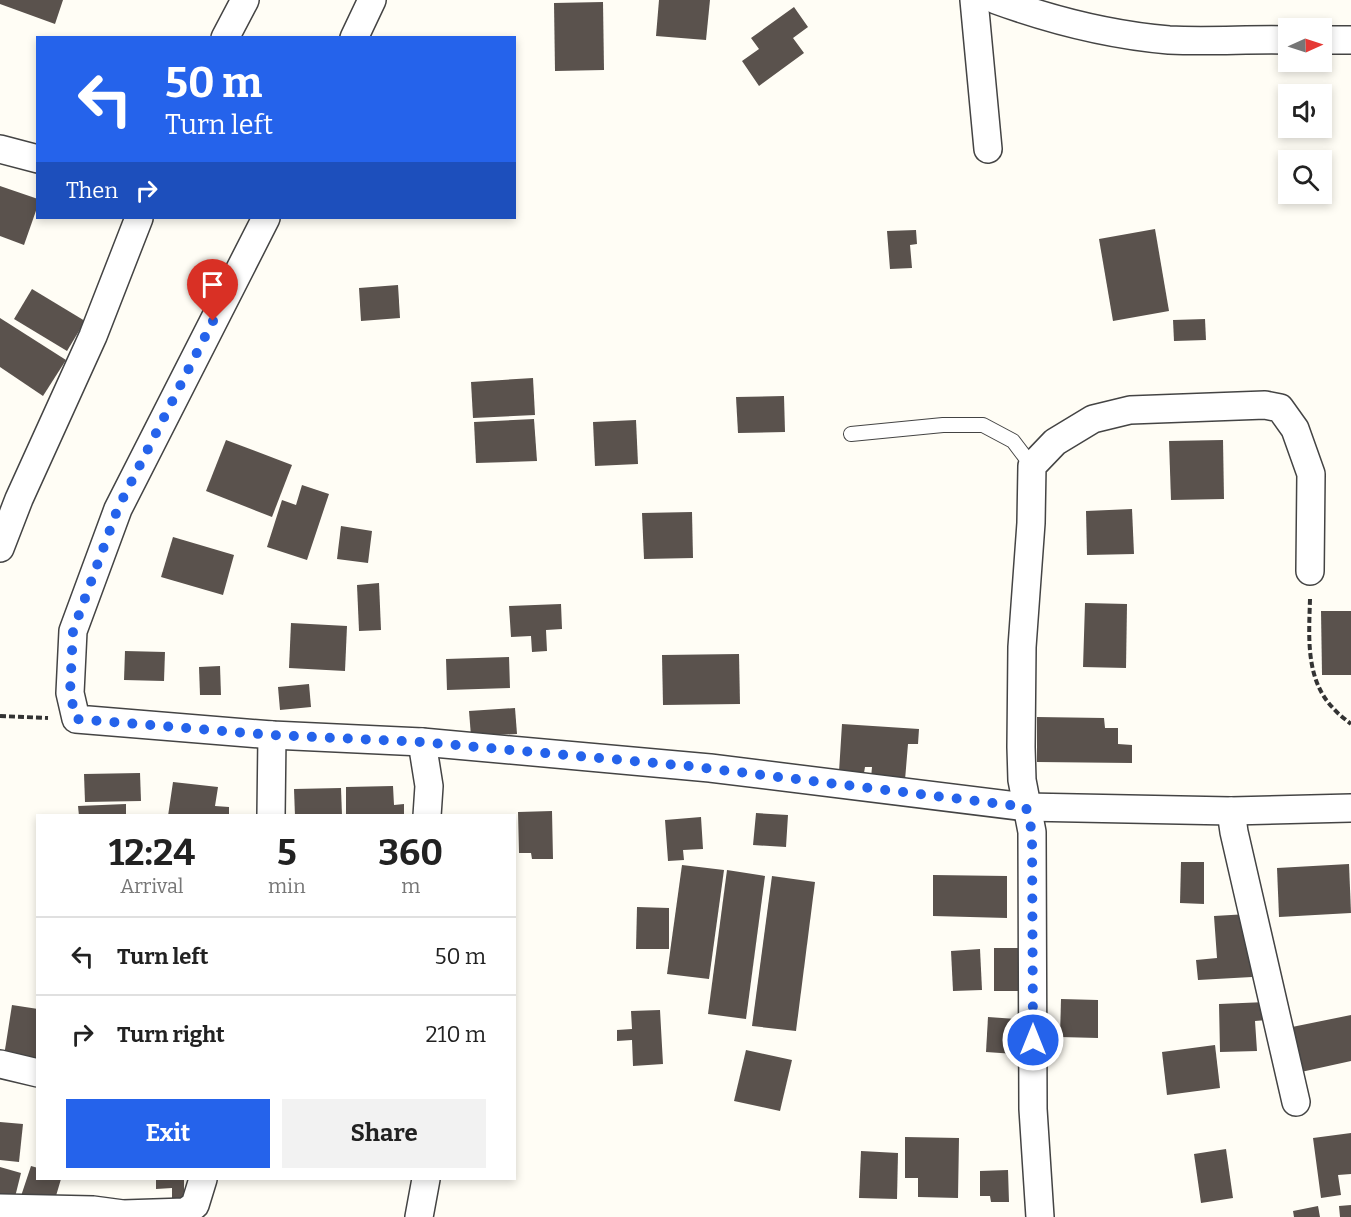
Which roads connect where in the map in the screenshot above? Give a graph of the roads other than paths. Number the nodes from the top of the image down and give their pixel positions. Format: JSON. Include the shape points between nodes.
{"nodes":[{"id":1,"x":244,"y":0,"type":"edge"},
{"id":2,"x":372,"y":0,"type":"edge"},
{"id":3,"x":974,"y":0,"type":"edge"},
{"id":4,"x":996,"y":0,"type":"edge"},
{"id":5,"x":226,"y":36,"type":"edge"},
{"id":6,"x":355,"y":36,"type":"edge"},
{"id":7,"x":1278,"y":40,"type":"edge"},
{"id":8,"x":1332,"y":40,"type":"edge"},
{"id":9,"x":1351,"y":40,"type":"edge"},
{"id":10,"x":0,"y":149,"type":"edge"},
{"id":11,"x":988,"y":149,"type":"dead end"},
{"id":12,"x":36,"y":158,"type":"edge"},
{"id":13,"x":139,"y":219,"type":"edge"},
{"id":14,"x":265,"y":219,"type":"edge"},
{"id":15,"x":851,"y":434,"type":"dead end"},
{"id":16,"x":1032,"y":466,"type":"junction"},
{"id":17,"x":0,"y":548,"type":"edge"},
{"id":18,"x":1310,"y":571,"type":"road end"},
{"id":19,"x":272,"y":735,"type":"junction"},
{"id":20,"x":422,"y":742,"type":"junction"},
{"id":21,"x":1026,"y":807,"type":"junction"},
{"id":22,"x":1351,"y":808,"type":"edge"},
{"id":23,"x":1231,"y":811,"type":"junction"},
{"id":24,"x":272,"y":814,"type":"edge"},
{"id":25,"x":427,"y":814,"type":"edge"},
{"id":26,"x":0,"y":1064,"type":"edge"},
{"id":27,"x":36,"y":1073,"type":"edge"},
{"id":28,"x":1296,"y":1102,"type":"dead end"},
{"id":29,"x":203,"y":1180,"type":"edge"},
{"id":30,"x":426,"y":1180,"type":"edge"},
{"id":31,"x":0,"y":1208,"type":"edge"},
{"id":32,"x":419,"y":1217,"type":"edge"},
{"id":33,"x":1040,"y":1217,"type":"edge"}],
"edges":[{"from":1,"to":5,"type":"street"},
{"from":2,"to":6,"type":"street"},
{"from":3,"to":11,"type":"street"},
{"from":4,"to":7,"type":"street","via":[[1043,17],[1169,40]]},
{"from":8,"to":9,"type":"street"},
{"from":10,"to":12,"type":"street"},
{"from":13,"to":17,"type":"street","via":[[93,336]]},
{"from":14,"to":19,"type":"street","via":[[118,508],[73,631],[70,693],[76,719]]},
{"from":15,"to":16,"type":"lane","via":[[983,425],[1013,441]]},
{"from":16,"to":18,"type":"street","via":[[1055,442],[1093,419],[1130,410],[1265,405],[1280,408],[1295,429],[1311,474]]},
{"from":16,"to":21,"type":"street","via":[[1022,647],[1021,747]]},
{"from":19,"to":20,"type":"street"},
{"from":19,"to":24,"type":"street"},
{"from":20,"to":21,"type":"street","via":[[710,768]]},
{"from":20,"to":25,"type":"street","via":[[429,786]]},
{"from":21,"to":23,"type":"street"},
{"from":21,"to":33,"type":"street","via":[[1032,832],[1033,1109]]},
{"from":22,"to":23,"type":"street"},
{"from":23,"to":28,"type":"street"},
{"from":26,"to":27,"type":"street"},
{"from":29,"to":31,"type":"street","via":[[195,1205],[185,1212],[123,1214]]},
{"from":30,"to":32,"type":"street"}]}
